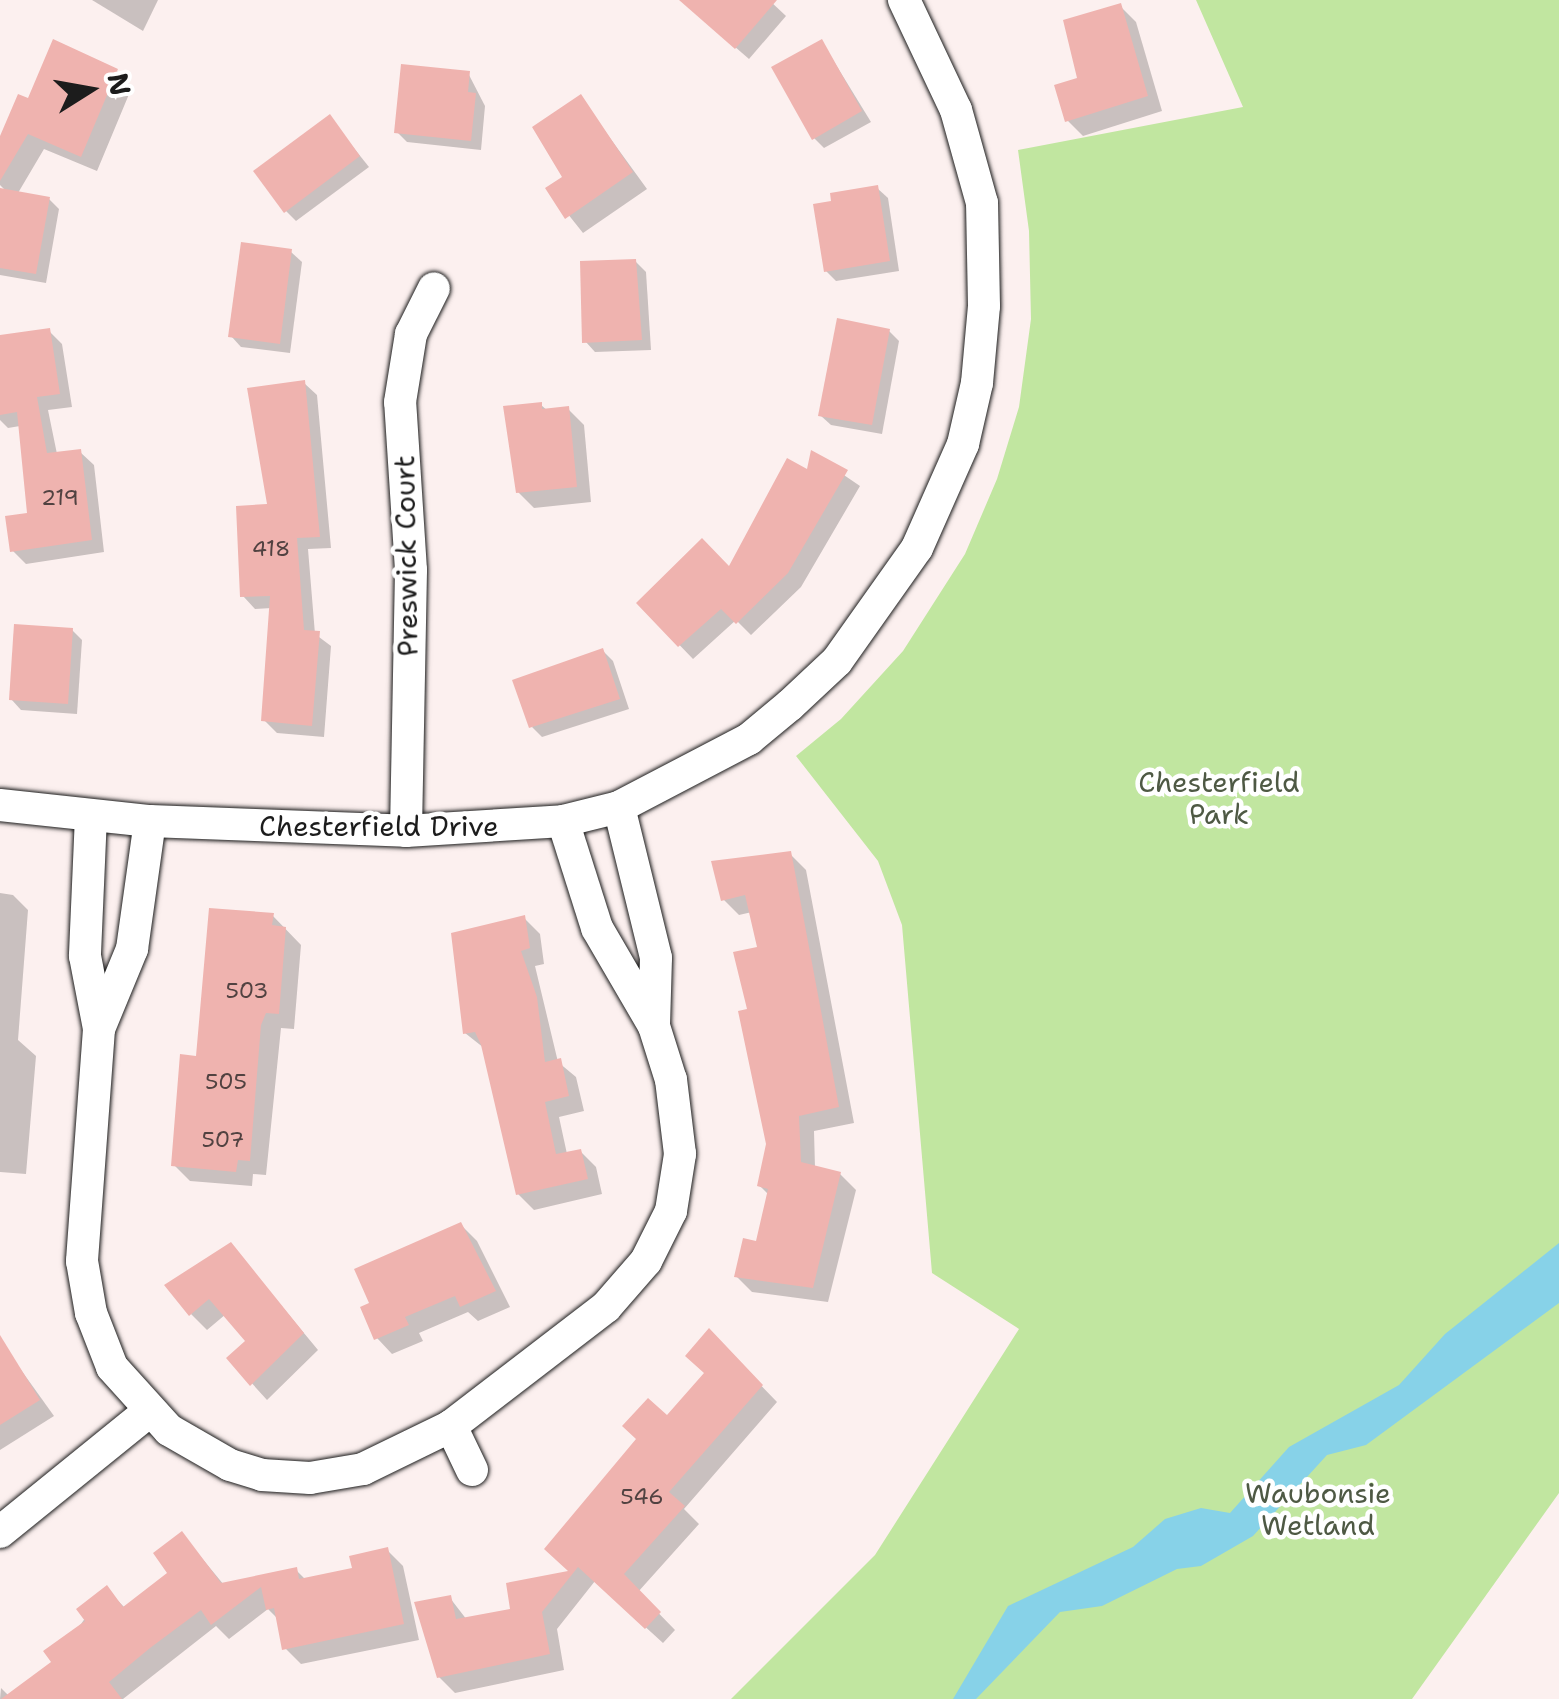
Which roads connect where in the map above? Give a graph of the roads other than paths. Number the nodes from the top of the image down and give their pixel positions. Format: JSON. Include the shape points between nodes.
{"nodes":[{"id":1,"x":904,"y":0,"type":"edge"},
{"id":2,"x":434,"y":288,"type":"dead end"},
{"id":3,"x":0,"y":805,"type":"edge"},
{"id":4,"x":618,"y":807,"type":"junction"},
{"id":5,"x":91,"y":816,"type":"junction"},
{"id":6,"x":150,"y":821,"type":"junction"},
{"id":7,"x":563,"y":822,"type":"junction"},
{"id":8,"x":406,"y":830,"type":"junction"},
{"id":9,"x":654,"y":1026,"type":"junction"},
{"id":10,"x":99,"y":1030,"type":"junction"},
{"id":11,"x":148,"y":1412,"type":"junction"},
{"id":12,"x":451,"y":1426,"type":"junction"},
{"id":13,"x":472,"y":1470,"type":"dead end"},
{"id":14,"x":0,"y":1532,"type":"edge"}],
"edges":[{"from":1,"to":4,"type":"street","name":"Chesterfield Drive","via":[[956,110],[982,204],[982,345],[963,444],[917,548],[837,661],[750,739]]},
{"from":2,"to":8,"type":"street","name":"Preswick Court","via":[[411,334],[400,402],[410,570]]},
{"from":3,"to":5,"type":"street","name":"Chesterfield Drive"},
{"from":4,"to":7,"type":"street","name":"Chesterfield Drive"},
{"from":4,"to":9,"type":"street","via":[[656,958]]},
{"from":5,"to":6,"type":"street","name":"Chesterfield Drive"},
{"from":5,"to":10,"type":"street","via":[[85,956]]},
{"from":6,"to":8,"type":"street","name":"Chesterfield Drive"},
{"from":6,"to":10,"type":"street","via":[[132,949]]},
{"from":7,"to":8,"type":"street","name":"Chesterfield Drive"},
{"from":7,"to":9,"type":"street","via":[[597,928]]},
{"from":9,"to":12,"type":"street","via":[[680,1154],[672,1211],[646,1261],[606,1307]]},
{"from":10,"to":11,"type":"street","via":[[85,1279],[106,1354]]},
{"from":11,"to":12,"type":"street","via":[[230,1465],[291,1478],[382,1464]]},
{"from":11,"to":14,"type":"street"},
{"from":12,"to":13,"type":"street"}]}
